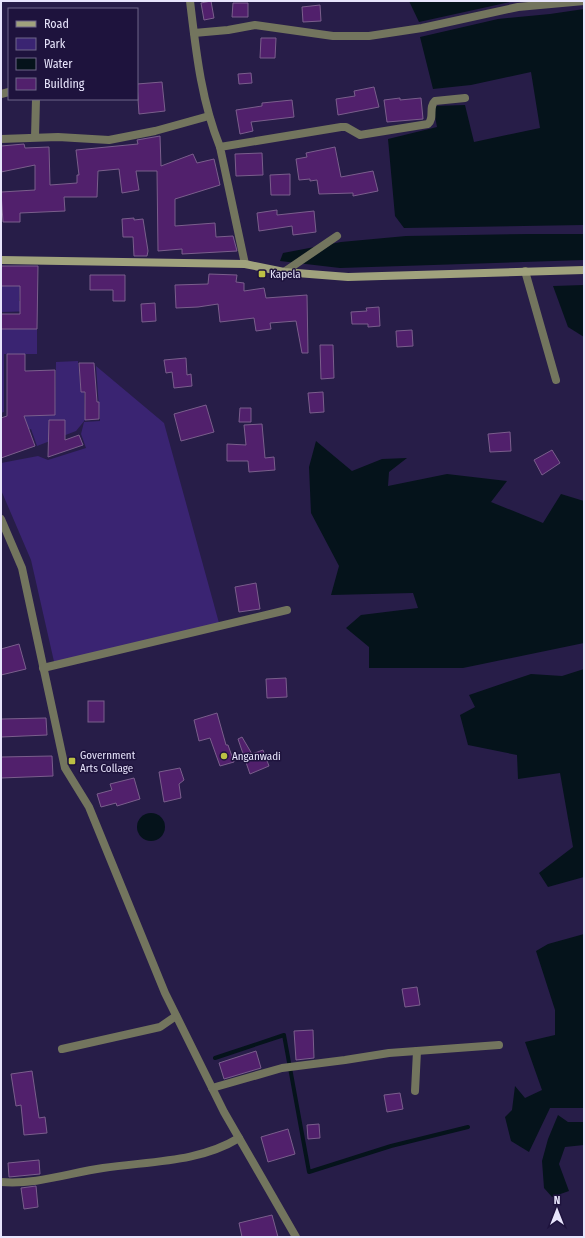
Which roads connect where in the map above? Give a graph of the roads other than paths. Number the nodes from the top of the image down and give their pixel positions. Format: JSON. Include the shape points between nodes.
{"nodes":[{"id":1,"x":190,"y":1,"type":"edge"},
{"id":2,"x":584,"y":1,"type":"edge"},
{"id":3,"x":194,"y":33,"type":"junction"},
{"id":4,"x":465,"y":98,"type":"dead end"},
{"id":5,"x":36,"y":100,"type":"edge"},
{"id":6,"x":209,"y":116,"type":"junction"},
{"id":7,"x":35,"y":137,"type":"junction"},
{"id":8,"x":1,"y":139,"type":"edge"},
{"id":9,"x":220,"y":147,"type":"junction"},
{"id":10,"x":337,"y":236,"type":"dead end"},
{"id":11,"x":1,"y":260,"type":"edge"},
{"id":12,"x":245,"y":264,"type":"junction"},
{"id":13,"x":584,"y":270,"type":"edge"},
{"id":14,"x":525,"y":271,"type":"junction"},
{"id":15,"x":284,"y":272,"type":"junction"},
{"id":16,"x":556,"y":380,"type":"dead end"},
{"id":17,"x":1,"y":519,"type":"edge"},
{"id":18,"x":287,"y":610,"type":"dead end"},
{"id":19,"x":43,"y":668,"type":"junction"},
{"id":20,"x":176,"y":1016,"type":"junction"},
{"id":21,"x":499,"y":1045,"type":"dead end"},
{"id":22,"x":62,"y":1049,"type":"dead end"},
{"id":23,"x":417,"y":1051,"type":"junction"},
{"id":24,"x":212,"y":1088,"type":"junction"},
{"id":25,"x":415,"y":1091,"type":"dead end"},
{"id":26,"x":239,"y":1138,"type":"junction"},
{"id":27,"x":1,"y":1182,"type":"edge"},
{"id":28,"x":296,"y":1237,"type":"edge"}],
"edges":[{"from":1,"to":3,"type":"street"},
{"from":2,"to":3,"type":"street","via":[[518,7],[422,28],[370,36],[333,36],[255,25]]},
{"from":3,"to":6,"type":"street","via":[[198,70]]},
{"from":4,"to":9,"type":"street","via":[[434,101],[428,124],[360,135],[341,127]]},
{"from":5,"to":7,"type":"street"},
{"from":6,"to":7,"type":"street","via":[[109,140]]},
{"from":6,"to":9,"type":"street"},
{"from":7,"to":8,"type":"street"},
{"from":9,"to":12,"type":"street"},
{"from":10,"to":15,"type":"street"},
{"from":11,"to":12,"type":"street"},
{"from":12,"to":15,"type":"street"},
{"from":13,"to":14,"type":"street"},
{"from":14,"to":15,"type":"street","via":[[348,276]]},
{"from":14,"to":16,"type":"street"},
{"from":17,"to":19,"type":"street","via":[[22,568]]},
{"from":18,"to":19,"type":"street"},
{"from":19,"to":20,"type":"street","via":[[65,768],[89,806]]},
{"from":20,"to":22,"type":"street","via":[[160,1027]]},
{"from":20,"to":24,"type":"street"},
{"from":21,"to":23,"type":"street"},
{"from":23,"to":24,"type":"street","via":[[278,1069]]},
{"from":23,"to":25,"type":"street"},
{"from":24,"to":26,"type":"street"},
{"from":26,"to":27,"type":"street","via":[[226,1146],[163,1162],[102,1168],[44,1180]]},
{"from":26,"to":28,"type":"street"}]}
